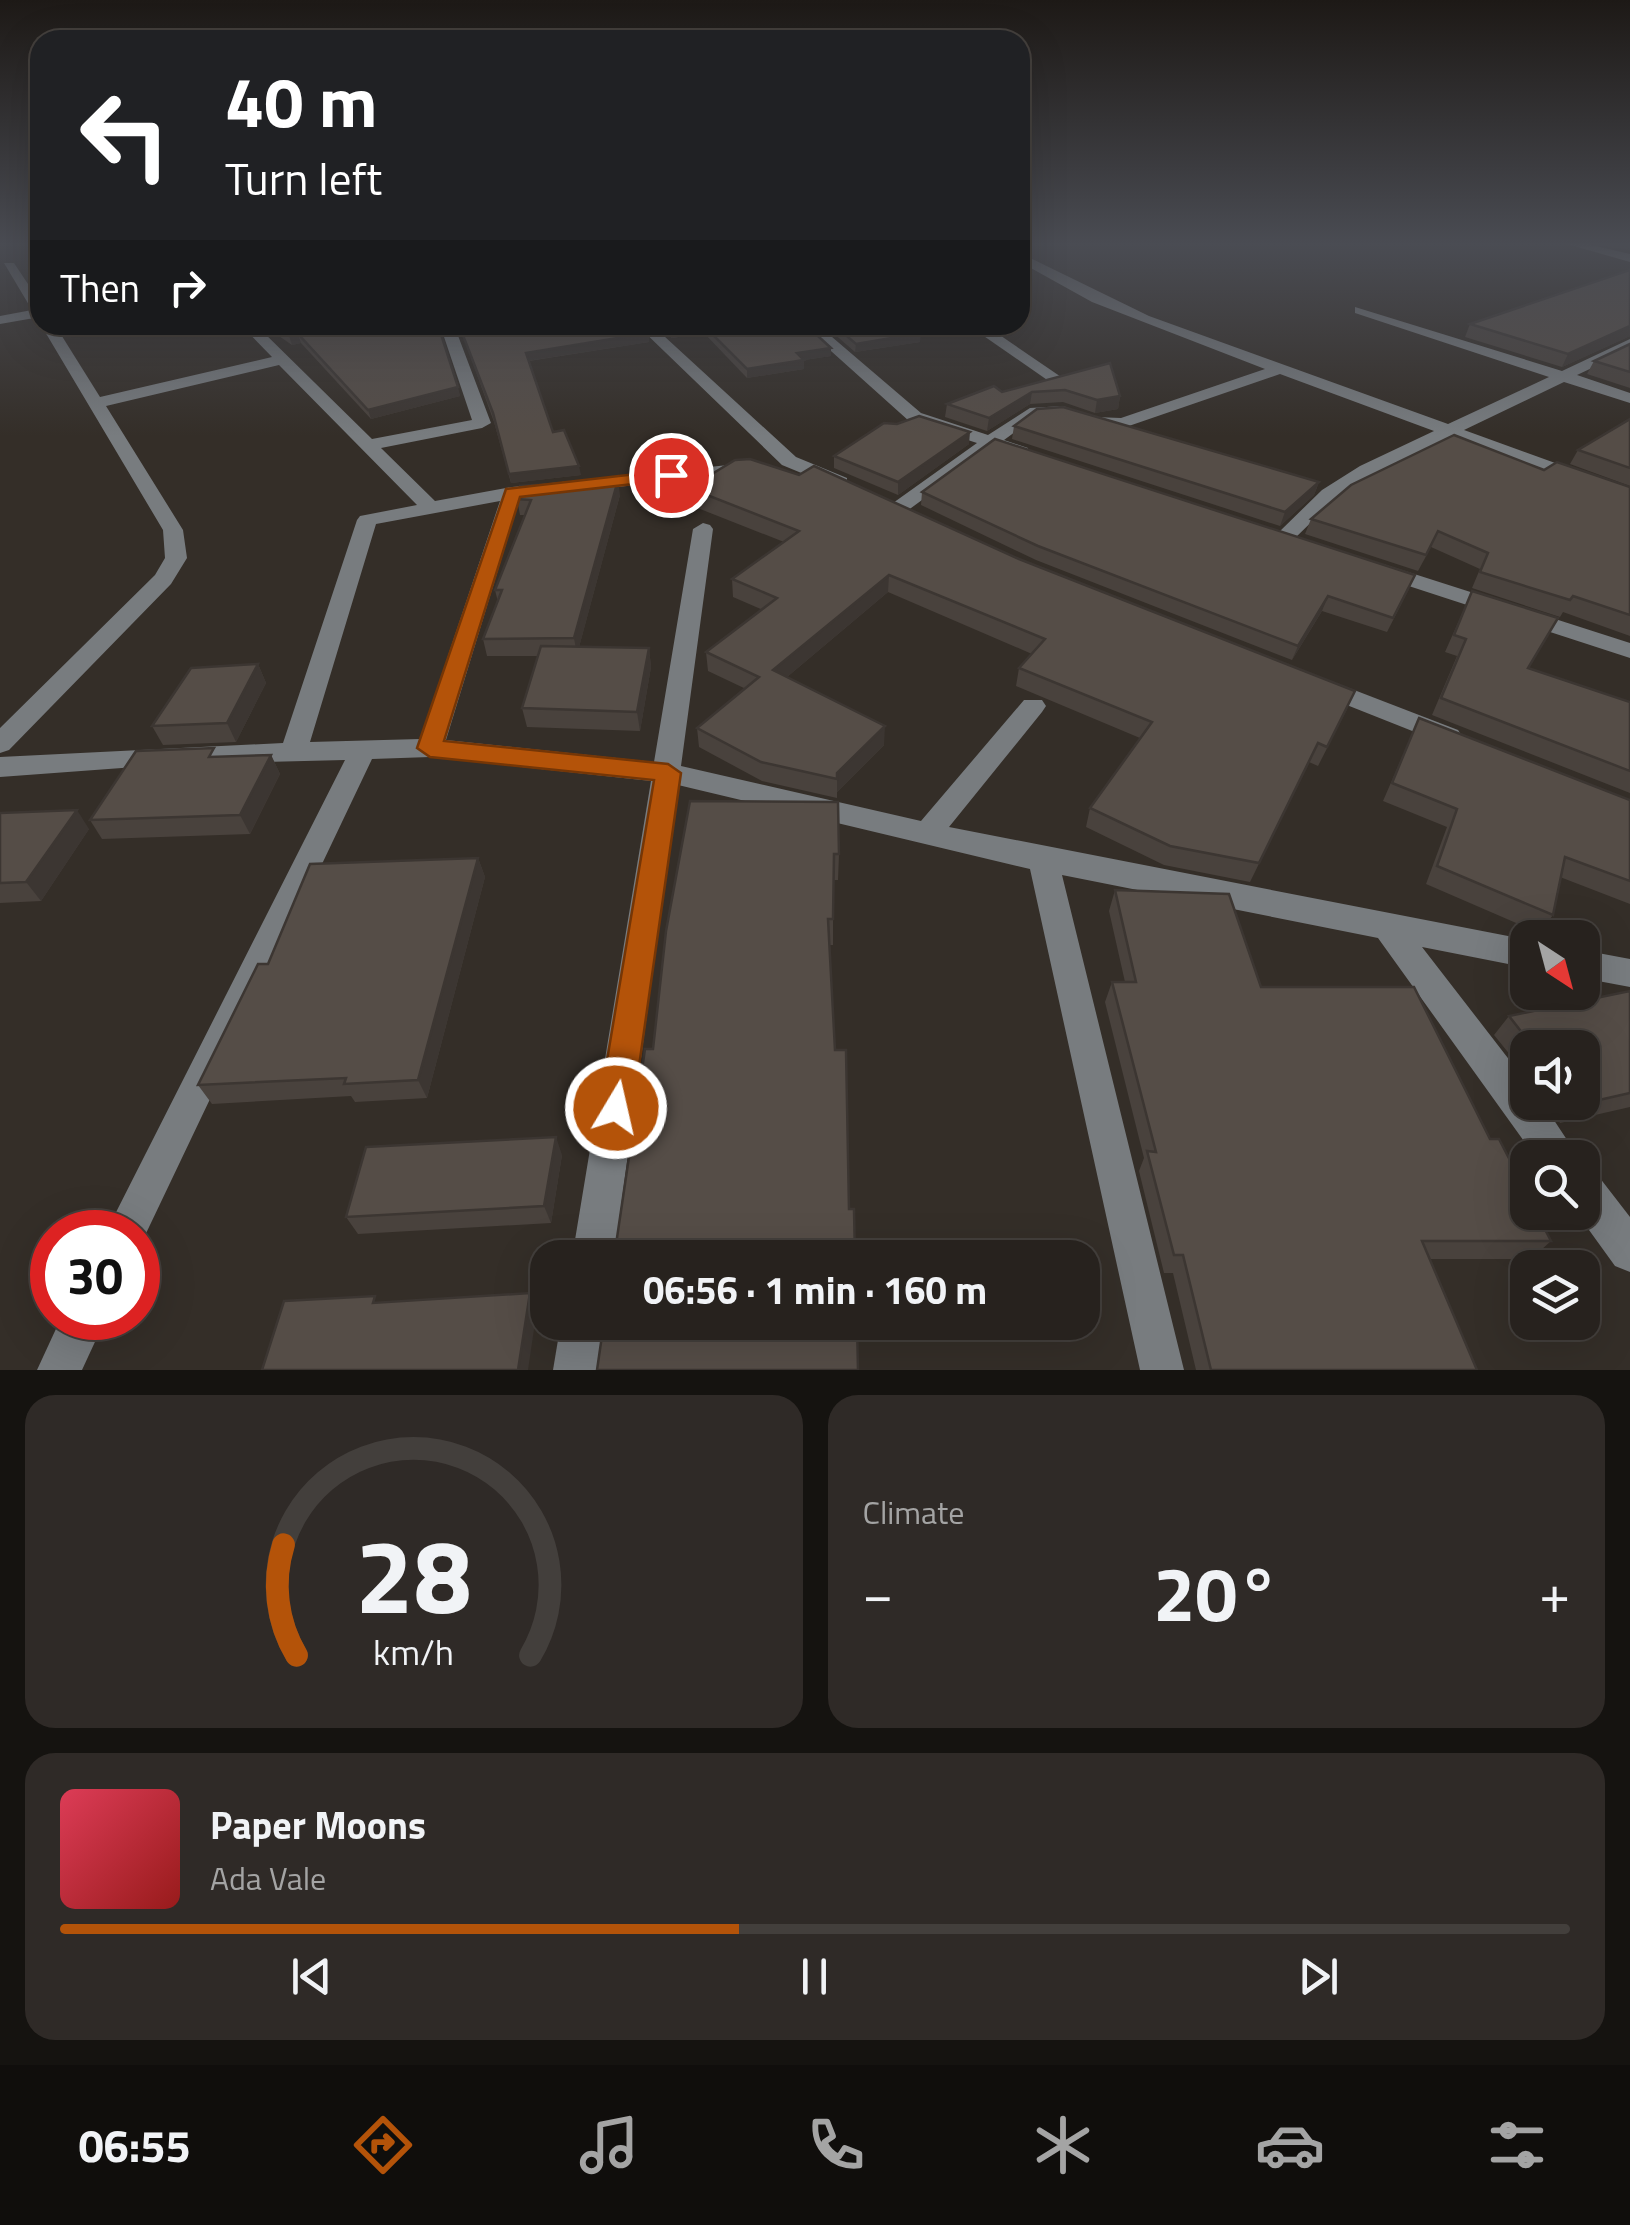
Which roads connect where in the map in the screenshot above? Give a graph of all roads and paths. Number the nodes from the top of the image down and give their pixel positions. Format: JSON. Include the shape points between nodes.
{"nodes":[{"id":1,"x":1118,"y":308,"type":"edge"},
{"id":2,"x":1360,"y":310,"type":"dead end"},
{"id":3,"x":30,"y":314,"type":"edge"},
{"id":4,"x":0,"y":320,"type":"edge"},
{"id":5,"x":54,"y":335,"type":"edge"},
{"id":6,"x":257,"y":335,"type":"edge"},
{"id":7,"x":451,"y":335,"type":"edge"},
{"id":8,"x":655,"y":335,"type":"edge"},
{"id":9,"x":820,"y":335,"type":"edge"},
{"id":10,"x":989,"y":335,"type":"edge"},
{"id":11,"x":1630,"y":344,"type":"edge"},
{"id":12,"x":281,"y":360,"type":"junction"},
{"id":13,"x":1283,"y":368,"type":"junction"},
{"id":14,"x":1561,"y":375,"type":"junction"},
{"id":15,"x":1059,"y":381,"type":"edge"},
{"id":16,"x":1630,"y":398,"type":"edge"},
{"id":17,"x":94,"y":403,"type":"junction"},
{"id":18,"x":1449,"y":430,"type":"junction"},
{"id":19,"x":988,"y":442,"type":"junction"},
{"id":20,"x":366,"y":445,"type":"junction"},
{"id":21,"x":1043,"y":459,"type":"edge"},
{"id":22,"x":789,"y":462,"type":"junction"},
{"id":23,"x":512,"y":493,"type":"junction"},
{"id":24,"x":1630,"y":497,"type":"edge"},
{"id":25,"x":428,"y":506,"type":"junction"},
{"id":26,"x":703,"y":528,"type":"dead end"},
{"id":27,"x":1285,"y":537,"type":"edge"},
{"id":28,"x":1358,"y":561,"type":"edge"},
{"id":29,"x":1630,"y":652,"type":"edge"},
{"id":30,"x":1300,"y":677,"type":"edge"},
{"id":31,"x":1033,"y":706,"type":"dead end"},
{"id":32,"x":1465,"y":742,"type":"edge"},
{"id":33,"x":0,"y":744,"type":"edge"},
{"id":34,"x":430,"y":748,"type":"junction"},
{"id":35,"x":294,"y":750,"type":"junction"},
{"id":36,"x":362,"y":750,"type":"junction"},
{"id":37,"x":0,"y":767,"type":"edge"},
{"id":38,"x":668,"y":773,"type":"junction"},
{"id":39,"x":927,"y":833,"type":"junction"},
{"id":40,"x":1043,"y":860,"type":"junction"},
{"id":41,"x":1389,"y":928,"type":"junction"},
{"id":42,"x":1510,"y":951,"type":"edge"},
{"id":43,"x":1600,"y":967,"type":"edge"},
{"id":44,"x":1630,"y":973,"type":"edge"},
{"id":45,"x":1547,"y":1140,"type":"edge"},
{"id":46,"x":137,"y":1210,"type":"edge"},
{"id":47,"x":1600,"y":1211,"type":"edge"},
{"id":48,"x":596,"y":1240,"type":"edge"},
{"id":49,"x":1630,"y":1250,"type":"edge"},
{"id":50,"x":73,"y":1340,"type":"edge"},
{"id":51,"x":580,"y":1340,"type":"edge"},
{"id":52,"x":59,"y":1370,"type":"edge"},
{"id":53,"x":575,"y":1370,"type":"edge"},
{"id":54,"x":1162,"y":1370,"type":"edge"}],
"edges":[{"from":1,"to":13,"type":"street"},
{"from":2,"to":14,"type":"street"},
{"from":3,"to":4,"type":"street"},
{"from":5,"to":17,"type":"street"},
{"from":6,"to":12,"type":"street"},
{"from":7,"to":20,"type":"street","via":[[482,423]]},
{"from":8,"to":22,"type":"street"},
{"from":9,"to":19,"type":"street","via":[[915,418]]},
{"from":10,"to":15,"type":"street"},
{"from":11,"to":14,"type":"street"},
{"from":12,"to":17,"type":"street"},
{"from":12,"to":20,"type":"street"},
{"from":13,"to":18,"type":"street"},
{"from":13,"to":19,"type":"street","via":[[1123,423],[1092,422],[1063,411],[1030,413]]},
{"from":14,"to":16,"type":"street"},
{"from":14,"to":18,"type":"street"},
{"from":17,"to":33,"type":"street","via":[[173,530],[176,558]]},
{"from":18,"to":24,"type":"street"},
{"from":18,"to":27,"type":"street","via":[[1329,494]]},
{"from":19,"to":21,"type":"street"},
{"from":19,"to":22,"type":"street","via":[[891,504]]},
{"from":20,"to":25,"type":"street"},
{"from":22,"to":23,"type":"street"},
{"from":23,"to":25,"type":"street"},
{"from":23,"to":34,"type":"street"},
{"from":25,"to":35,"type":"street","via":[[364,525]]},
{"from":26,"to":38,"type":"street"},
{"from":28,"to":29,"type":"street"},
{"from":30,"to":32,"type":"street"},
{"from":31,"to":39,"type":"street"},
{"from":34,"to":36,"type":"street"},
{"from":34,"to":38,"type":"street"},
{"from":35,"to":36,"type":"street"},
{"from":35,"to":37,"type":"street"},
{"from":36,"to":46,"type":"street"},
{"from":38,"to":39,"type":"street"},
{"from":38,"to":48,"type":"street"},
{"from":39,"to":40,"type":"street"},
{"from":40,"to":41,"type":"street"},
{"from":40,"to":54,"type":"street"},
{"from":41,"to":42,"type":"street"},
{"from":41,"to":45,"type":"street"},
{"from":43,"to":44,"type":"street"},
{"from":47,"to":49,"type":"street"},
{"from":50,"to":52,"type":"street"},
{"from":51,"to":53,"type":"street"}]}
